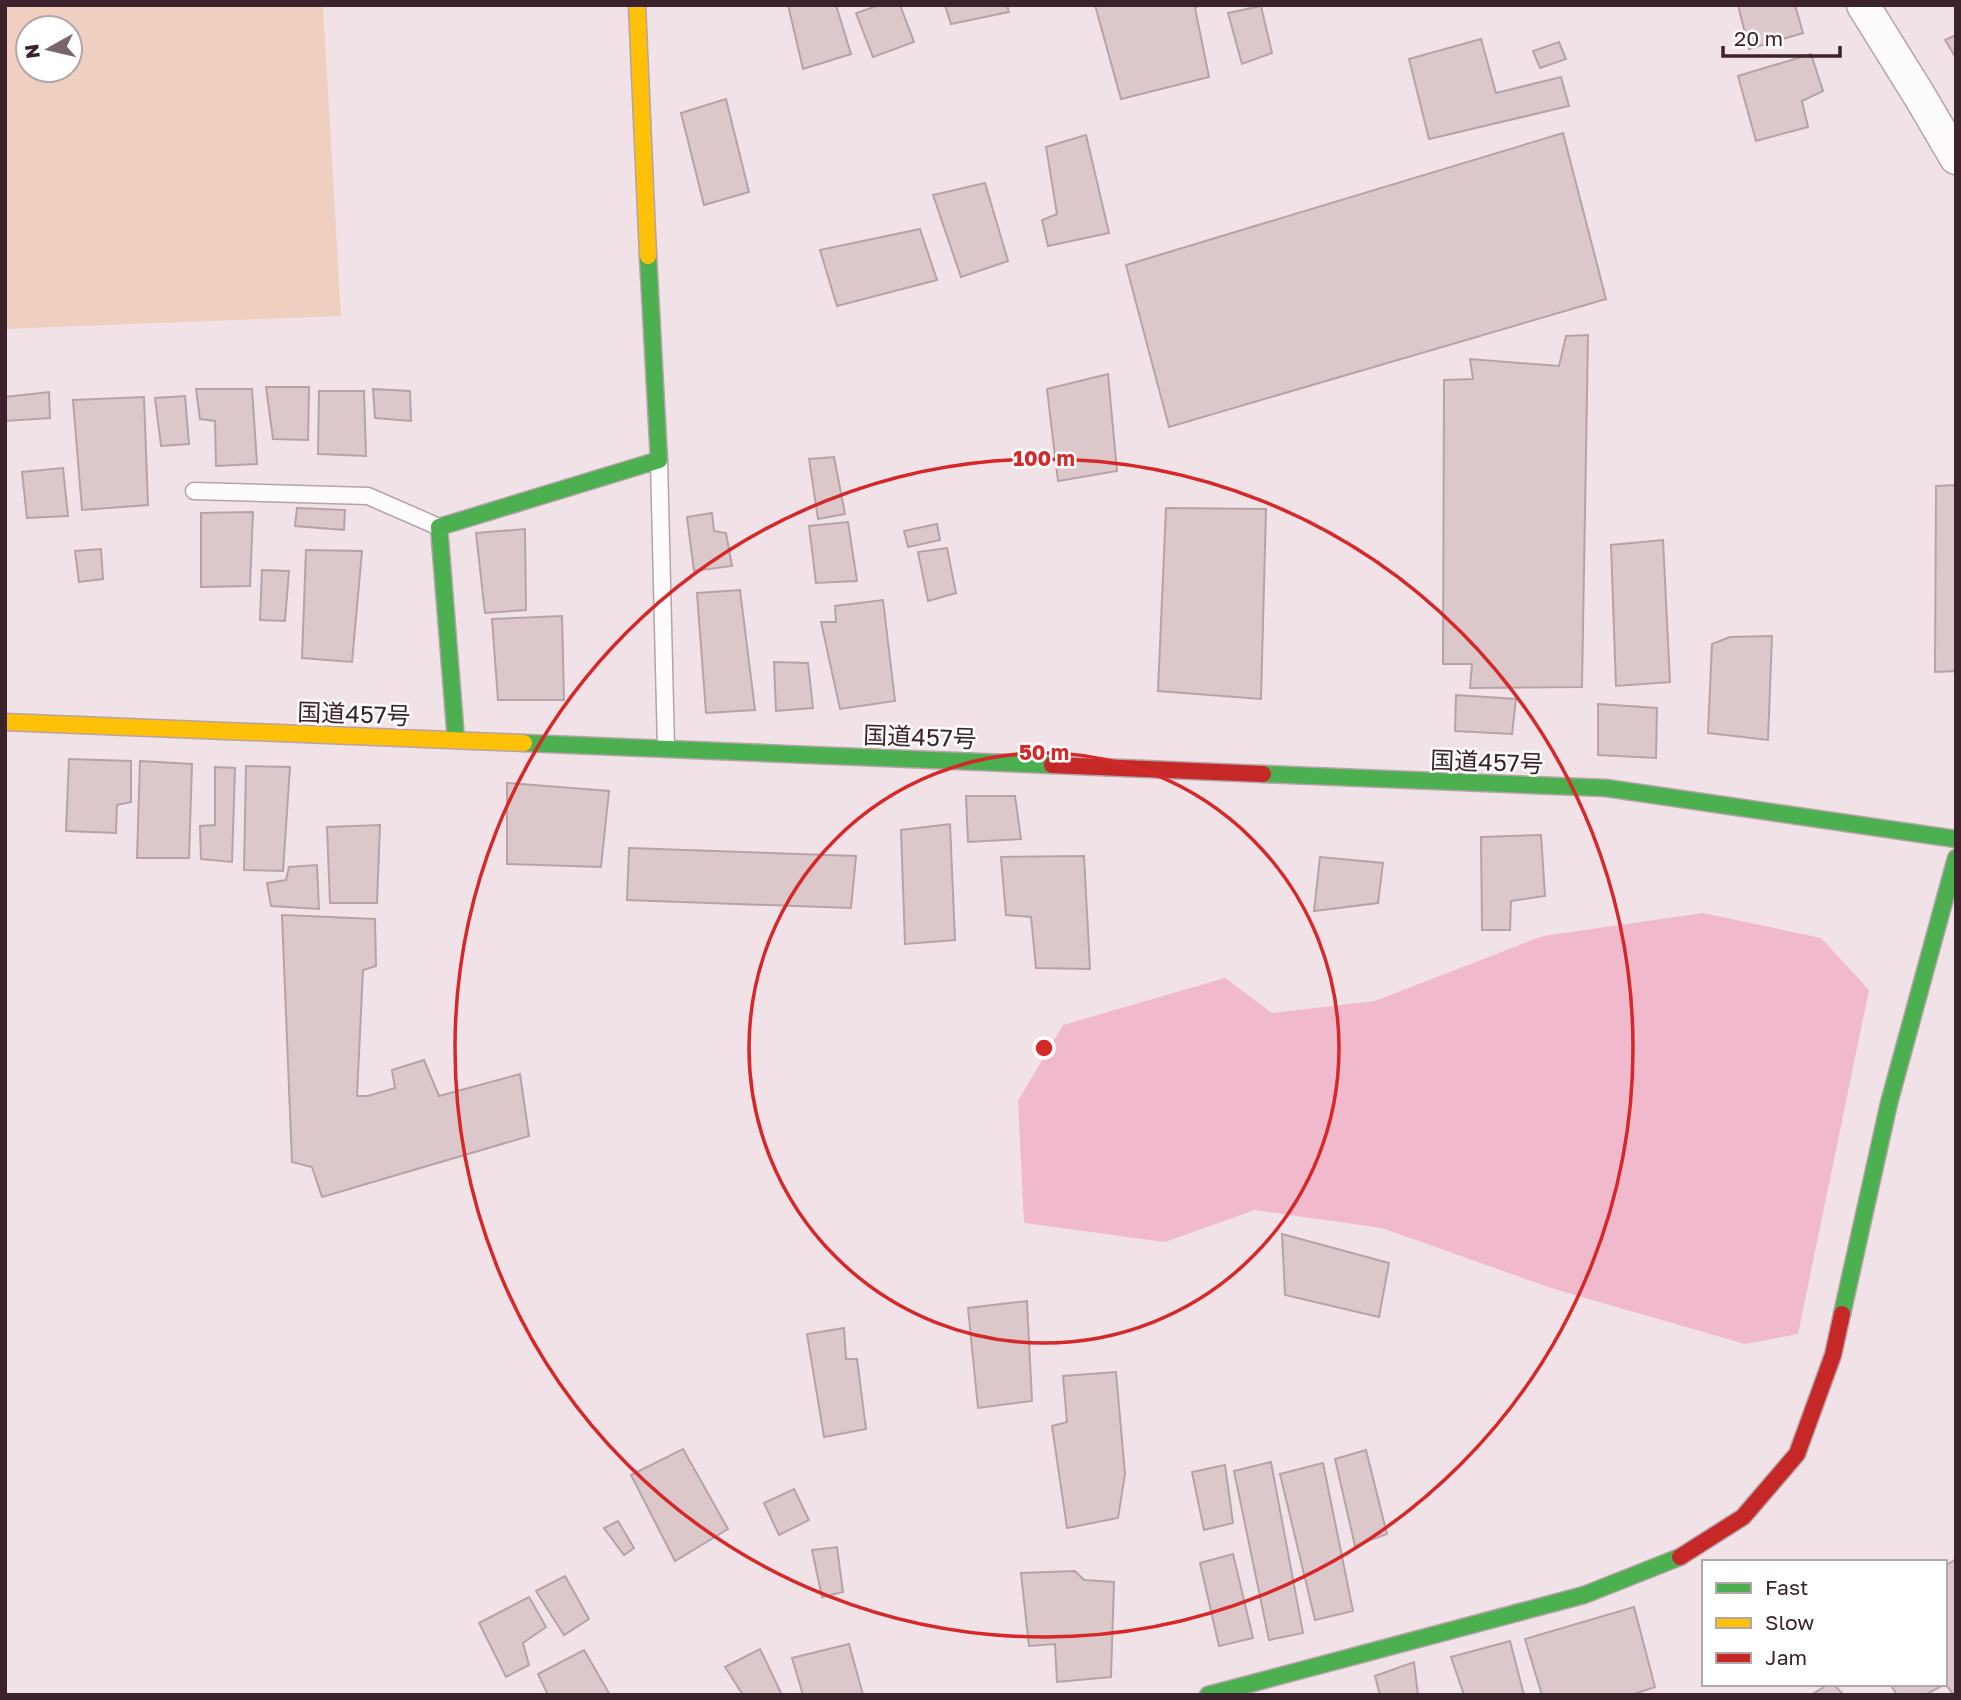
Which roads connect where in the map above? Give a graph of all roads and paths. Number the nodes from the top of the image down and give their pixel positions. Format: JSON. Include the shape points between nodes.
{"nodes":[{"id":1,"x":637,"y":5,"type":"edge"},
{"id":2,"x":1863,"y":5,"type":"edge"},
{"id":3,"x":1956,"y":158,"type":"edge"},
{"id":4,"x":659,"y":460,"type":"junction"},
{"id":5,"x":194,"y":491,"type":"dead end"},
{"id":6,"x":439,"y":527,"type":"junction"},
{"id":7,"x":5,"y":722,"type":"edge"},
{"id":8,"x":456,"y":740,"type":"junction"},
{"id":9,"x":666,"y":748,"type":"junction"},
{"id":10,"x":1956,"y":839,"type":"edge"},
{"id":11,"x":1956,"y":858,"type":"edge"},
{"id":12,"x":1208,"y":1695,"type":"edge"}],
"edges":[{"from":1,"to":4,"type":"main road"},
{"from":2,"to":3,"type":"street"},
{"from":4,"to":6,"type":"main road"},
{"from":4,"to":9,"type":"lane"},
{"from":5,"to":6,"type":"lane","via":[[368,496]]},
{"from":6,"to":8,"type":"main road"},
{"from":7,"to":8,"type":"main road","name":"国道457号"},
{"from":8,"to":9,"type":"main road","name":"国道457号"},
{"from":9,"to":10,"type":"main road","name":"国道457号","via":[[1606,788]]},
{"from":11,"to":12,"type":"main road","via":[[1889,1103],[1833,1355],[1797,1454],[1743,1517],[1682,1556],[1584,1595]]}]}
